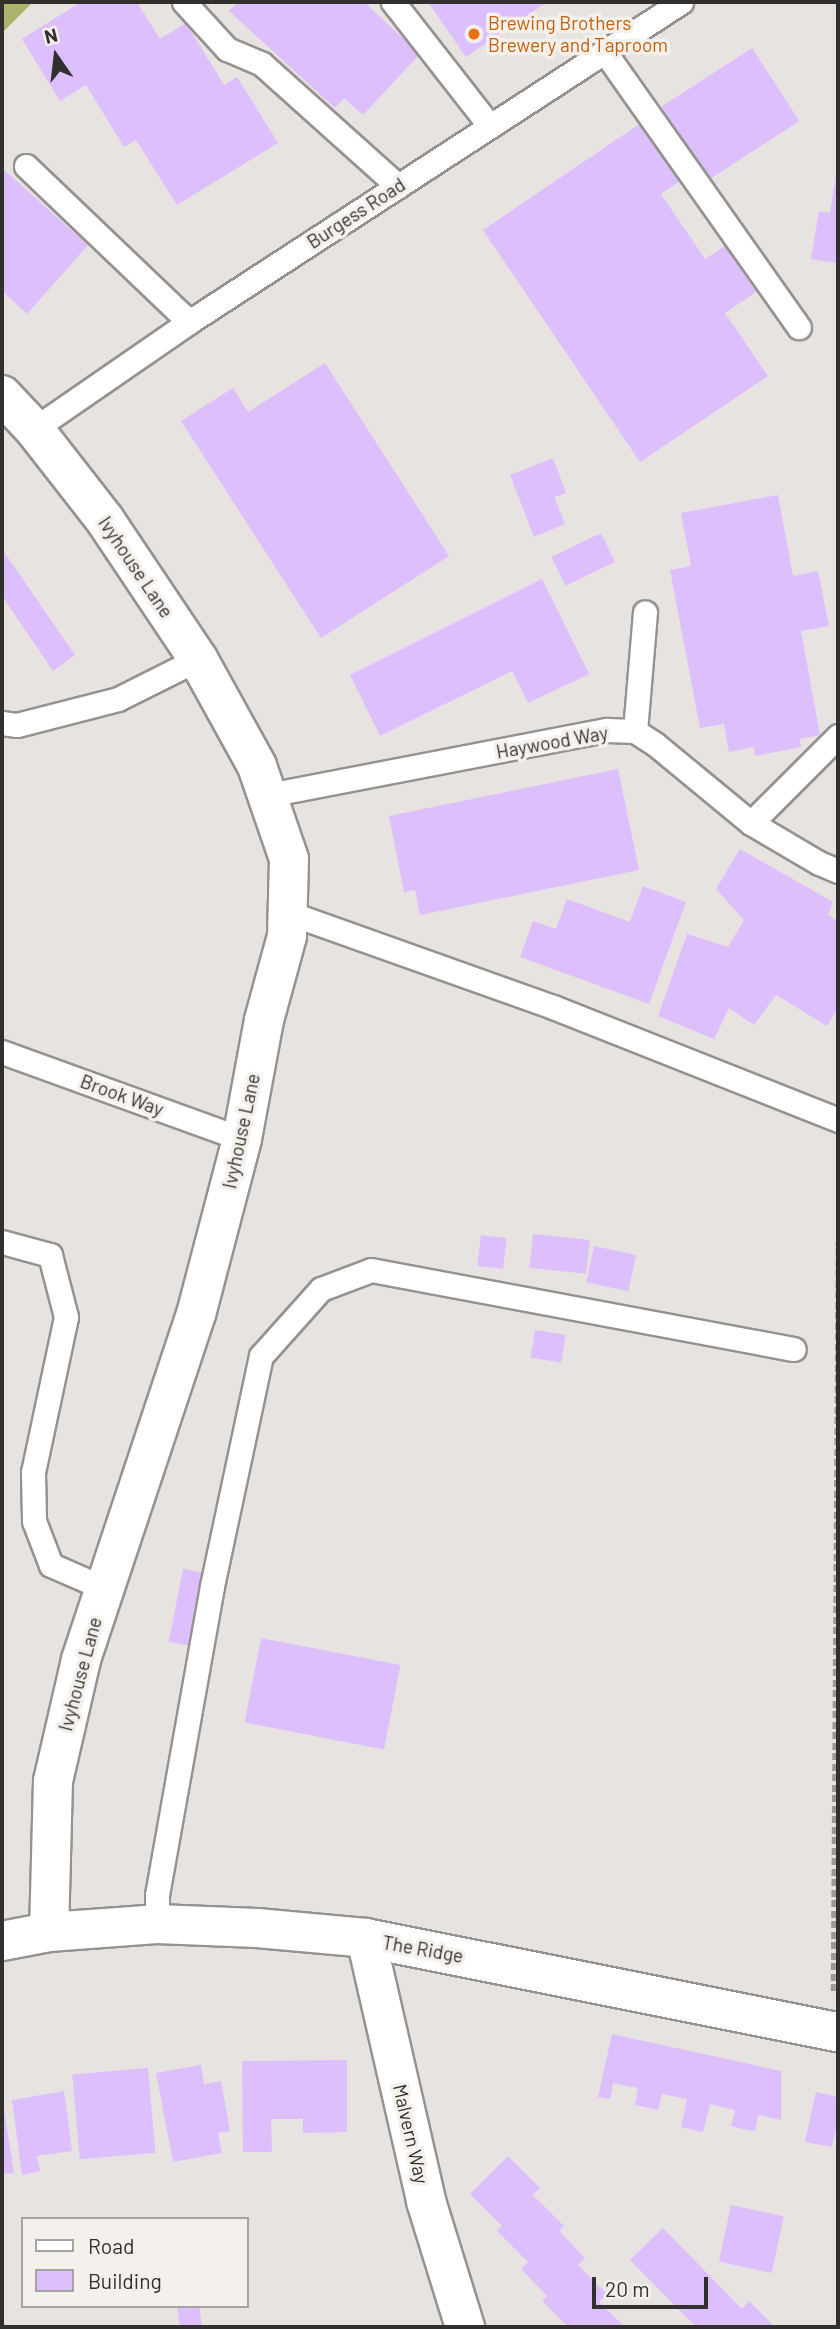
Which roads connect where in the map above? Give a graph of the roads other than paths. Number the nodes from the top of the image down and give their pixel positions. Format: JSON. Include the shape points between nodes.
{"nodes":[{"id":1,"x":184,"y":2,"type":"edge"},
{"id":2,"x":393,"y":2,"type":"edge"},
{"id":3,"x":681,"y":2,"type":"edge"},
{"id":4,"x":604,"y":51,"type":"junction"},
{"id":5,"x":489,"y":125,"type":"junction"},
{"id":6,"x":26,"y":166,"type":"dead end"},
{"id":7,"x":398,"y":186,"type":"junction"},
{"id":8,"x":189,"y":322,"type":"junction"},
{"id":9,"x":799,"y":327,"type":"dead end"},
{"id":10,"x":2,"y":395,"type":"edge"},
{"id":11,"x":34,"y":429,"type":"junction"},
{"id":12,"x":645,"y":612,"type":"dead end"},
{"id":13,"x":198,"y":659,"type":"junction"},
{"id":14,"x":2,"y":723,"type":"edge"},
{"id":15,"x":635,"y":731,"type":"junction"},
{"id":16,"x":838,"y":736,"type":"edge"},
{"id":17,"x":268,"y":795,"type":"junction"},
{"id":18,"x":751,"y":823,"type":"junction"},
{"id":19,"x":838,"y":871,"type":"edge"},
{"id":20,"x":289,"y":913,"type":"junction"},
{"id":21,"x":2,"y":1052,"type":"edge"},
{"id":22,"x":838,"y":1120,"type":"edge"},
{"id":23,"x":242,"y":1139,"type":"junction"},
{"id":24,"x":2,"y":1242,"type":"edge"},
{"id":25,"x":794,"y":1349,"type":"dead end"},
{"id":26,"x":104,"y":1588,"type":"junction"},
{"id":27,"x":157,"y":1924,"type":"junction"},
{"id":28,"x":49,"y":1932,"type":"junction"},
{"id":29,"x":366,"y":1938,"type":"junction"},
{"id":30,"x":2,"y":1941,"type":"edge"},
{"id":31,"x":834,"y":2031,"type":"edge"},
{"id":32,"x":465,"y":2327,"type":"edge"}],
"edges":[{"from":1,"to":7,"type":"lane","via":[[227,49],[262,64]]},
{"from":2,"to":5,"type":"lane"},
{"from":3,"to":4,"type":"lane","name":"Burgess Road"},
{"from":4,"to":5,"type":"lane","name":"Burgess Road"},
{"from":4,"to":9,"type":"lane"},
{"from":5,"to":7,"type":"lane","name":"Burgess Road"},
{"from":6,"to":8,"type":"lane"},
{"from":7,"to":8,"type":"lane","name":"Burgess Road"},
{"from":8,"to":11,"type":"lane","name":"Burgess Road"},
{"from":10,"to":11,"type":"street","name":"Ivyhouse Lane"},
{"from":11,"to":13,"type":"street","name":"Ivyhouse Lane","via":[[105,520]]},
{"from":12,"to":15,"type":"lane"},
{"from":13,"to":14,"type":"lane","via":[[118,699],[17,725]]},
{"from":13,"to":17,"type":"street","name":"Ivyhouse Lane","via":[[243,737]]},
{"from":15,"to":17,"type":"lane","name":"Haywood Way","via":[[607,730]]},
{"from":15,"to":18,"type":"lane","name":"Haywood Way"},
{"from":16,"to":18,"type":"lane"},
{"from":17,"to":20,"type":"street","name":"Ivyhouse Lane","via":[[289,859]]},
{"from":18,"to":19,"type":"lane","name":"Haywood Way"},
{"from":20,"to":22,"type":"lane","via":[[552,1007]]},
{"from":20,"to":23,"type":"street","name":"Ivyhouse Lane"},
{"from":21,"to":23,"type":"lane","name":"Brook Way"},
{"from":23,"to":26,"type":"street","name":"Ivyhouse Lane","via":[[196,1314]]},
{"from":24,"to":26,"type":"lane","via":[[50,1255],[66,1317],[33,1472],[34,1521],[51,1565]]},
{"from":25,"to":27,"type":"lane","via":[[371,1270],[321,1289],[261,1356],[212,1586],[157,1895]]},
{"from":26,"to":28,"type":"street","name":"Ivyhouse Lane","via":[[81,1660],[53,1781]]},
{"from":27,"to":28,"type":"street","name":"The Ridge"},
{"from":27,"to":29,"type":"street","name":"The Ridge"},
{"from":28,"to":30,"type":"street","name":"The Ridge"},
{"from":29,"to":31,"type":"street","name":"The Ridge"},
{"from":29,"to":32,"type":"street","name":"Malvern Way","via":[[426,2201]]}]}
